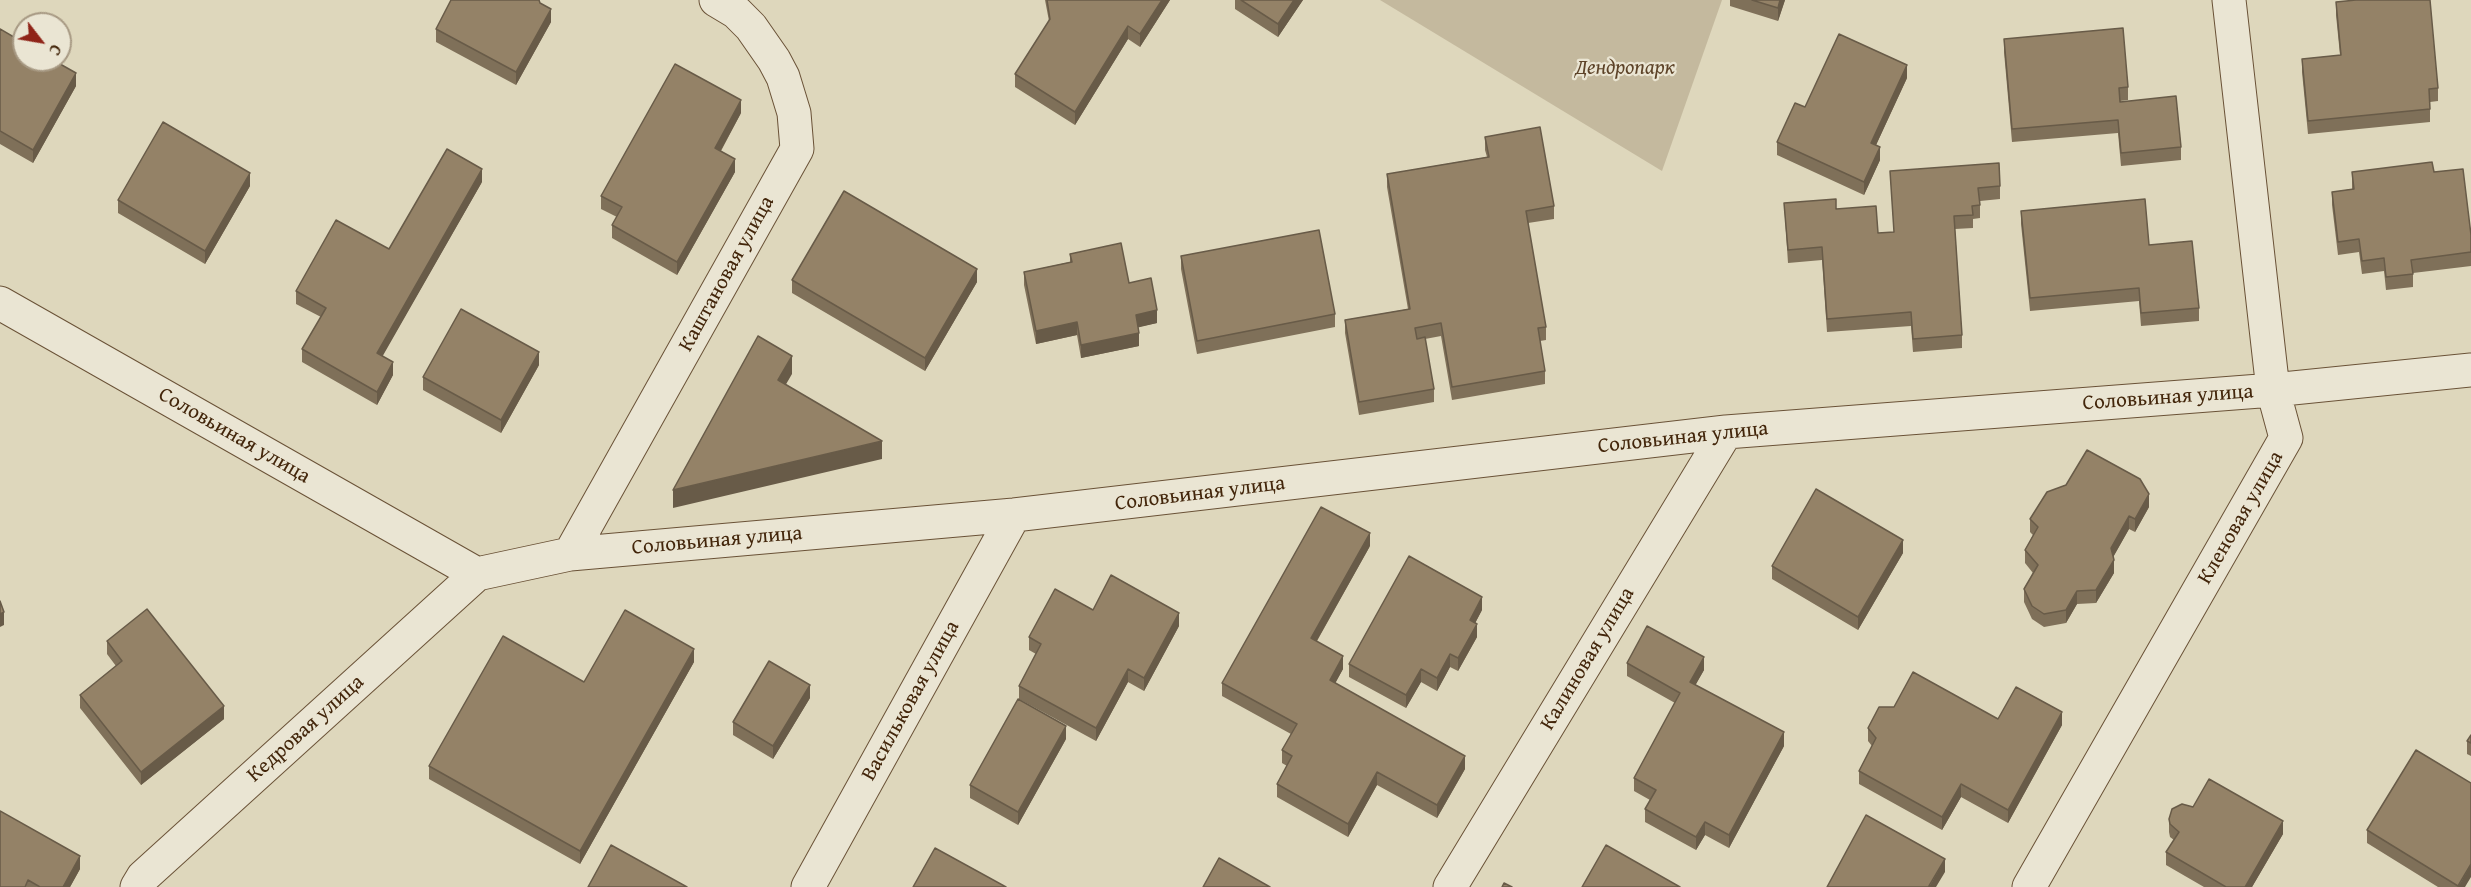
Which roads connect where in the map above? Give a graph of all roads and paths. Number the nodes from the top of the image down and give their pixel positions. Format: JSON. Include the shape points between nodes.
{"nodes":[{"id":1,"x":716,"y":0,"type":"edge"},
{"id":2,"x":2229,"y":0,"type":"edge"},
{"id":3,"x":0,"y":303,"type":"edge"},
{"id":4,"x":2471,"y":370,"type":"edge"},
{"id":5,"x":2273,"y":390,"type":"junction"},
{"id":6,"x":1725,"y":432,"type":"junction"},
{"id":7,"x":1014,"y":515,"type":"junction"},
{"id":8,"x":570,"y":554,"type":"junction"},
{"id":9,"x":477,"y":573,"type":"junction"},
{"id":10,"x":145,"y":884,"type":"edge"},
{"id":11,"x":808,"y":887,"type":"edge"},
{"id":12,"x":1450,"y":887,"type":"edge"},
{"id":13,"x":2029,"y":887,"type":"edge"}],
"edges":[{"from":1,"to":8,"type":"street","name":"Каштановая улица","via":[[736,12],[764,42],[774,60],[794,113],[797,149]]},
{"from":2,"to":5,"type":"street","name":"Кленовая улица"},
{"from":3,"to":9,"type":"street","name":"Соловьиная улица"},
{"from":4,"to":5,"type":"street","name":"Соловьиная улица"},
{"from":5,"to":6,"type":"street","name":"Соловьиная улица"},
{"from":5,"to":13,"type":"street","name":"Кленовая улица","via":[[2286,438]]},
{"from":6,"to":7,"type":"street","name":"Соловьиная улица"},
{"from":6,"to":12,"type":"street","name":"Калиновая улица"},
{"from":7,"to":8,"type":"street","name":"Соловьиная улица"},
{"from":7,"to":11,"type":"street","name":"Васильковая улица"},
{"from":8,"to":9,"type":"street","name":"Соловьиная улица"},
{"from":9,"to":10,"type":"street","name":"Кедровая улица"}]}
